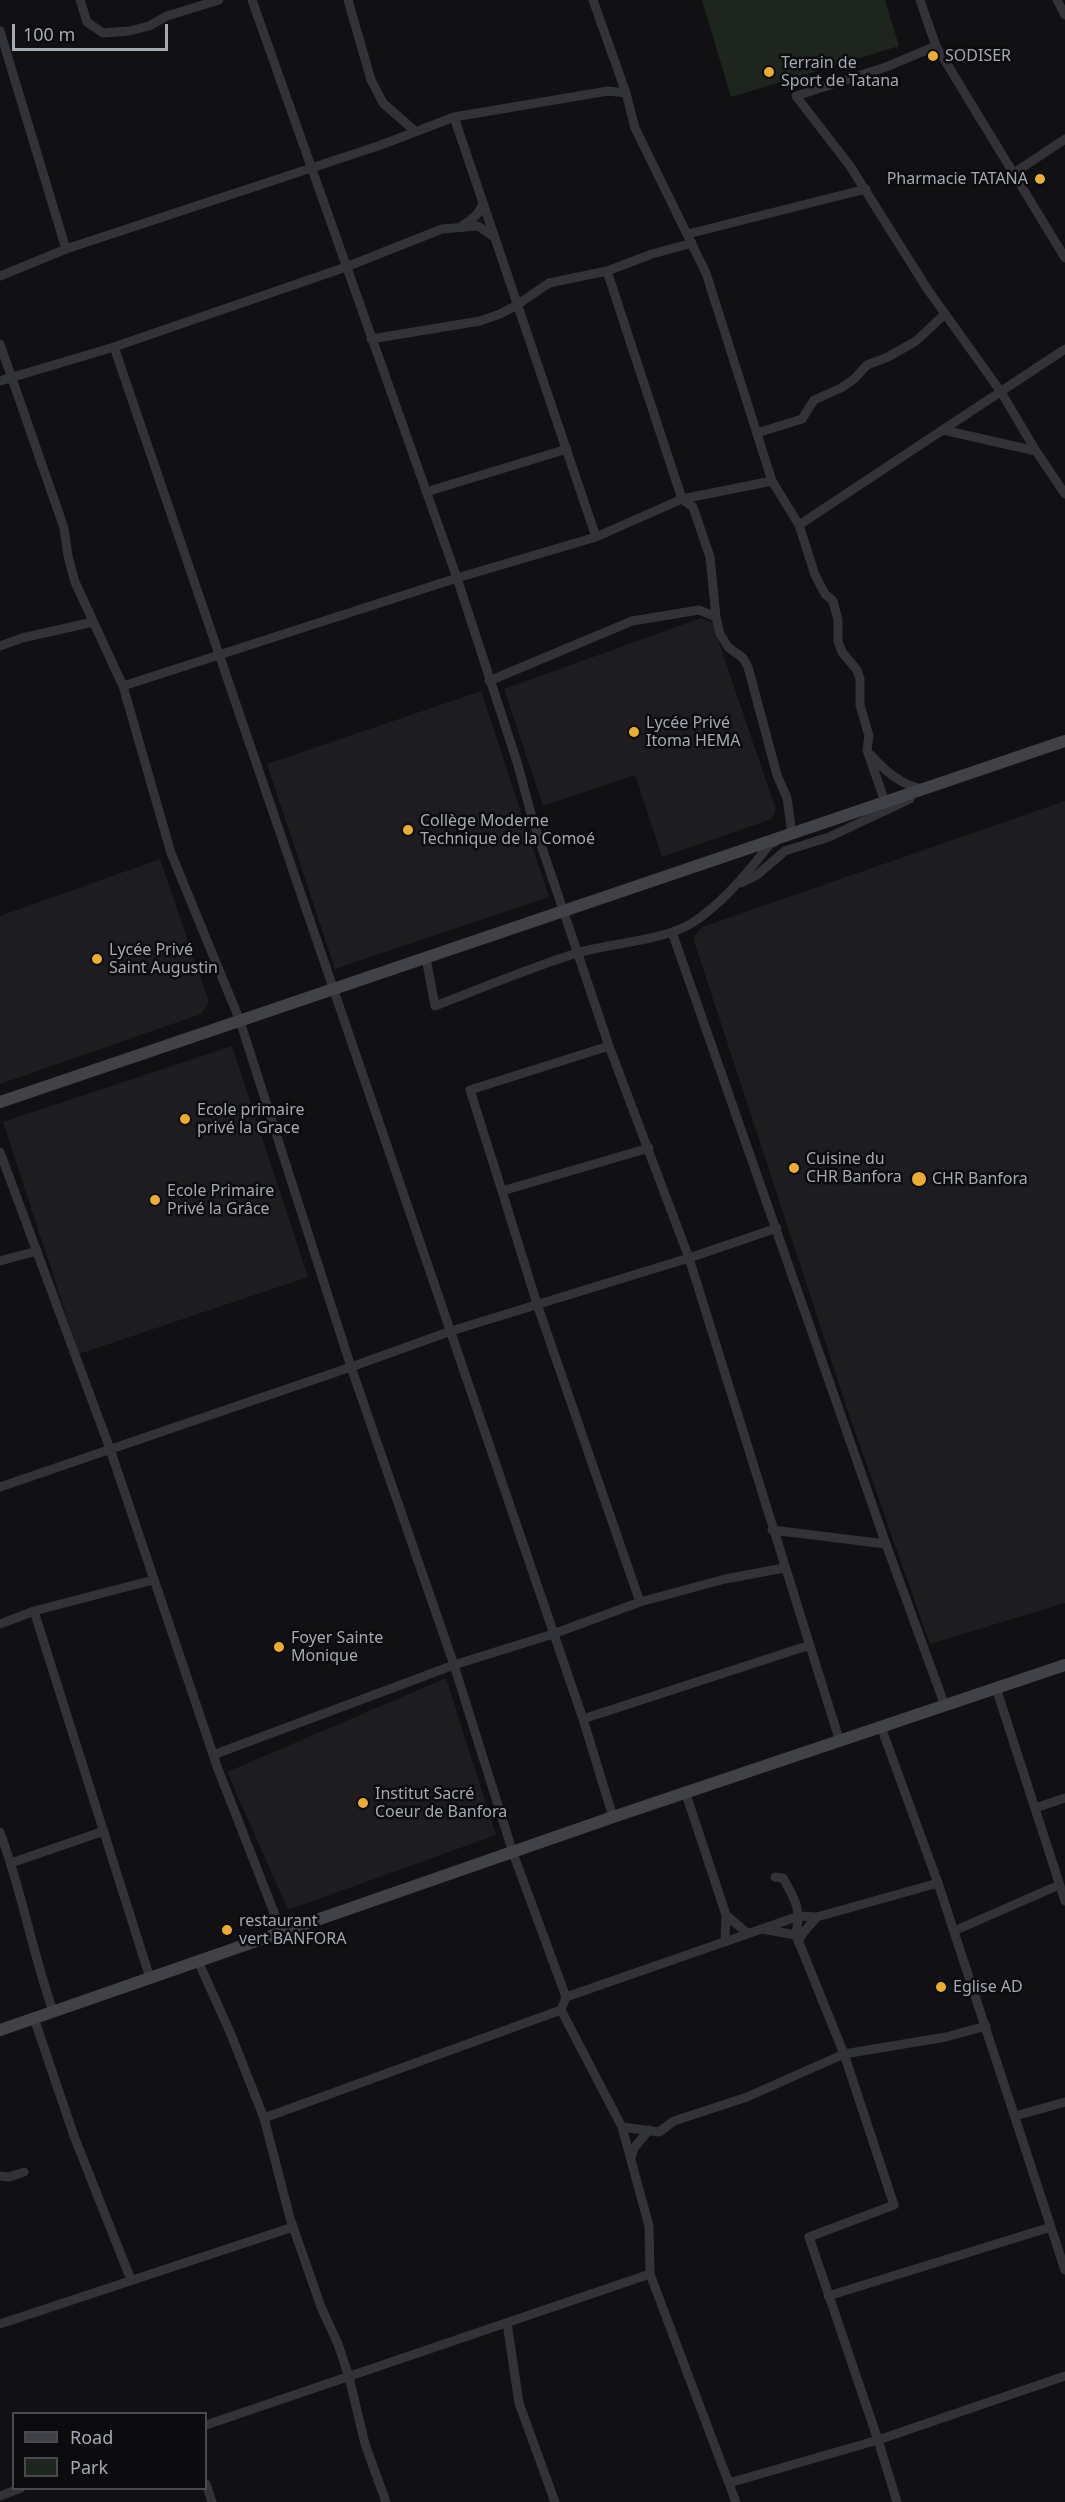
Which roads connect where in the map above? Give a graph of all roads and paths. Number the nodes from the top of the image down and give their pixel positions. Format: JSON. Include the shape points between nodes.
{"nodes":[{"id":1,"x":80,"y":0,"type":"edge"},
{"id":2,"x":219,"y":0,"type":"edge"},
{"id":3,"x":252,"y":0,"type":"edge"},
{"id":4,"x":348,"y":0,"type":"edge"},
{"id":5,"x":593,"y":0,"type":"edge"},
{"id":6,"x":920,"y":0,"type":"edge"},
{"id":7,"x":1057,"y":0,"type":"edge"},
{"id":8,"x":1065,"y":15,"type":"edge"},
{"id":9,"x":0,"y":31,"type":"edge"},
{"id":10,"x":936,"y":46,"type":"junction"},
{"id":11,"x":626,"y":93,"type":"junction"},
{"id":12,"x":453,"y":117,"type":"junction"},
{"id":13,"x":416,"y":132,"type":"junction"},
{"id":14,"x":1065,"y":139,"type":"edge"},
{"id":15,"x":311,"y":168,"type":"junction"},
{"id":16,"x":1014,"y":174,"type":"junction"},
{"id":17,"x":866,"y":189,"type":"junction"},
{"id":18,"x":483,"y":203,"type":"junction"},
{"id":19,"x":460,"y":226,"type":"junction"},
{"id":20,"x":494,"y":237,"type":"junction"},
{"id":21,"x":690,"y":239,"type":"junction"},
{"id":22,"x":66,"y":249,"type":"junction"},
{"id":23,"x":1065,"y":258,"type":"edge"},
{"id":24,"x":346,"y":267,"type":"junction"},
{"id":25,"x":607,"y":271,"type":"junction"},
{"id":26,"x":0,"y":276,"type":"edge"},
{"id":27,"x":517,"y":305,"type":"junction"},
{"id":28,"x":945,"y":314,"type":"junction"},
{"id":29,"x":371,"y":339,"type":"junction"},
{"id":30,"x":0,"y":344,"type":"edge"},
{"id":31,"x":114,"y":347,"type":"junction"},
{"id":32,"x":1065,"y":349,"type":"edge"},
{"id":33,"x":13,"y":376,"type":"junction"},
{"id":34,"x":0,"y":381,"type":"edge"},
{"id":35,"x":1001,"y":392,"type":"junction"},
{"id":36,"x":943,"y":430,"type":"junction"},
{"id":37,"x":757,"y":433,"type":"junction"},
{"id":38,"x":567,"y":449,"type":"junction"},
{"id":39,"x":1036,"y":451,"type":"junction"},
{"id":40,"x":772,"y":482,"type":"junction"},
{"id":41,"x":426,"y":492,"type":"junction"},
{"id":42,"x":1065,"y":494,"type":"edge"},
{"id":43,"x":682,"y":499,"type":"junction"},
{"id":44,"x":799,"y":525,"type":"junction"},
{"id":45,"x":596,"y":537,"type":"junction"},
{"id":46,"x":457,"y":578,"type":"junction"},
{"id":47,"x":716,"y":617,"type":"junction"},
{"id":48,"x":93,"y":622,"type":"junction"},
{"id":49,"x":0,"y":646,"type":"edge"},
{"id":50,"x":219,"y":654,"type":"junction"},
{"id":51,"x":489,"y":681,"type":"junction"},
{"id":52,"x":123,"y":686,"type":"junction"},
{"id":53,"x":1065,"y":741,"type":"edge"},
{"id":54,"x":867,"y":750,"type":"junction"},
{"id":55,"x":935,"y":785,"type":"junction"},
{"id":56,"x":922,"y":789,"type":"junction"},
{"id":57,"x":885,"y":802,"type":"junction"},
{"id":58,"x":792,"y":834,"type":"junction"},
{"id":59,"x":734,"y":887,"type":"junction"},
{"id":60,"x":564,"y":911,"type":"junction"},
{"id":61,"x":672,"y":932,"type":"junction"},
{"id":62,"x":578,"y":953,"type":"junction"},
{"id":63,"x":426,"y":958,"type":"junction"},
{"id":64,"x":334,"y":989,"type":"junction"},
{"id":65,"x":240,"y":1021,"type":"junction"},
{"id":66,"x":609,"y":1046,"type":"junction"},
{"id":67,"x":0,"y":1102,"type":"edge"},
{"id":68,"x":649,"y":1148,"type":"junction"},
{"id":69,"x":0,"y":1152,"type":"edge"},
{"id":70,"x":501,"y":1191,"type":"junction"},
{"id":71,"x":777,"y":1228,"type":"junction"},
{"id":72,"x":37,"y":1251,"type":"junction"},
{"id":73,"x":689,"y":1258,"type":"junction"},
{"id":74,"x":0,"y":1261,"type":"edge"},
{"id":75,"x":537,"y":1304,"type":"junction"},
{"id":76,"x":450,"y":1330,"type":"junction"},
{"id":77,"x":351,"y":1367,"type":"junction"},
{"id":78,"x":110,"y":1449,"type":"junction"},
{"id":79,"x":0,"y":1487,"type":"edge"},
{"id":80,"x":772,"y":1530,"type":"junction"},
{"id":81,"x":886,"y":1544,"type":"junction"},
{"id":82,"x":784,"y":1568,"type":"junction"},
{"id":83,"x":153,"y":1580,"type":"junction"},
{"id":84,"x":640,"y":1602,"type":"junction"},
{"id":85,"x":34,"y":1611,"type":"junction"},
{"id":86,"x":0,"y":1624,"type":"edge"},
{"id":87,"x":554,"y":1634,"type":"junction"},
{"id":88,"x":810,"y":1645,"type":"junction"},
{"id":89,"x":454,"y":1665,"type":"junction"},
{"id":90,"x":1065,"y":1665,"type":"edge"},
{"id":91,"x":996,"y":1688,"type":"junction"},
{"id":92,"x":945,"y":1706,"type":"junction"},
{"id":93,"x":583,"y":1719,"type":"junction"},
{"id":94,"x":881,"y":1727,"type":"junction"},
{"id":95,"x":840,"y":1742,"type":"junction"},
{"id":96,"x":213,"y":1755,"type":"junction"},
{"id":97,"x":686,"y":1794,"type":"junction"},
{"id":98,"x":1065,"y":1798,"type":"edge"},
{"id":99,"x":1035,"y":1808,"type":"junction"},
{"id":100,"x":614,"y":1817,"type":"junction"},
{"id":101,"x":0,"y":1832,"type":"edge"},
{"id":102,"x":104,"y":1832,"type":"junction"},
{"id":103,"x":513,"y":1853,"type":"junction"},
{"id":104,"x":11,"y":1863,"type":"junction"},
{"id":105,"x":775,"y":1877,"type":"dead end"},
{"id":106,"x":938,"y":1883,"type":"junction"},
{"id":107,"x":1059,"y":1886,"type":"junction"},
{"id":108,"x":1065,"y":1901,"type":"edge"},
{"id":109,"x":726,"y":1915,"type":"junction"},
{"id":110,"x":800,"y":1916,"type":"junction"},
{"id":111,"x":817,"y":1917,"type":"junction"},
{"id":112,"x":760,"y":1929,"type":"junction"},
{"id":113,"x":954,"y":1931,"type":"junction"},
{"id":114,"x":282,"y":1933,"type":"junction"},
{"id":115,"x":747,"y":1933,"type":"junction"},
{"id":116,"x":797,"y":1939,"type":"junction"},
{"id":117,"x":725,"y":1942,"type":"junction"},
{"id":118,"x":198,"y":1961,"type":"junction"},
{"id":119,"x":150,"y":1978,"type":"junction"},
{"id":120,"x":566,"y":1997,"type":"junction"},
{"id":121,"x":561,"y":2010,"type":"junction"},
{"id":122,"x":53,"y":2011,"type":"junction"},
{"id":123,"x":34,"y":2018,"type":"junction"},
{"id":124,"x":986,"y":2026,"type":"junction"},
{"id":125,"x":0,"y":2030,"type":"edge"},
{"id":126,"x":844,"y":2054,"type":"junction"},
{"id":127,"x":1065,"y":2102,"type":"edge"},
{"id":128,"x":1015,"y":2116,"type":"junction"},
{"id":129,"x":264,"y":2118,"type":"junction"},
{"id":130,"x":622,"y":2127,"type":"junction"},
{"id":131,"x":649,"y":2130,"type":"junction"},
{"id":132,"x":631,"y":2159,"type":"junction"},
{"id":133,"x":24,"y":2172,"type":"dead end"},
{"id":134,"x":0,"y":2176,"type":"edge"},
{"id":135,"x":293,"y":2227,"type":"junction"},
{"id":136,"x":1051,"y":2227,"type":"junction"},
{"id":137,"x":1065,"y":2270,"type":"edge"},
{"id":138,"x":650,"y":2274,"type":"junction"},
{"id":139,"x":131,"y":2280,"type":"junction"},
{"id":140,"x":828,"y":2296,"type":"junction"},
{"id":141,"x":507,"y":2323,"type":"junction"},
{"id":142,"x":0,"y":2324,"type":"edge"},
{"id":143,"x":349,"y":2376,"type":"junction"},
{"id":144,"x":1065,"y":2376,"type":"edge"},
{"id":145,"x":207,"y":2425,"type":"edge"},
{"id":146,"x":878,"y":2440,"type":"junction"},
{"id":147,"x":729,"y":2483,"type":"junction"},
{"id":148,"x":207,"y":2487,"type":"edge"},
{"id":149,"x":16,"y":2490,"type":"edge"},
{"id":150,"x":0,"y":2496,"type":"edge"},
{"id":151,"x":212,"y":2502,"type":"edge"},
{"id":152,"x":387,"y":2502,"type":"edge"},
{"id":153,"x":555,"y":2502,"type":"edge"},
{"id":154,"x":736,"y":2502,"type":"edge"},
{"id":155,"x":897,"y":2502,"type":"edge"}],
"edges":[{"from":1,"to":2,"type":"street","via":[[87,22],[103,33],[139,28]]},
{"from":3,"to":15,"type":"street"},
{"from":4,"to":13,"type":"street","via":[[371,80],[383,103]]},
{"from":5,"to":11,"type":"street"},
{"from":6,"to":10,"type":"street"},
{"from":7,"to":8,"type":"street"},
{"from":9,"to":22,"type":"street"},
{"from":10,"to":16,"type":"street"},
{"from":10,"to":17,"type":"street","via":[[796,96]]},
{"from":11,"to":12,"type":"street","via":[[608,91]]},
{"from":11,"to":21,"type":"street","via":[[635,128]]},
{"from":12,"to":13,"type":"street"},
{"from":12,"to":18,"type":"street"},
{"from":13,"to":15,"type":"street"},
{"from":14,"to":16,"type":"street"},
{"from":15,"to":22,"type":"street"},
{"from":15,"to":24,"type":"street"},
{"from":16,"to":23,"type":"street"},
{"from":17,"to":21,"type":"street"},
{"from":17,"to":28,"type":"street"},
{"from":18,"to":19,"type":"street","via":[[473,219]]},
{"from":18,"to":20,"type":"street"},
{"from":19,"to":20,"type":"street","via":[[478,226]]},
{"from":19,"to":24,"type":"street","via":[[422,235]]},
{"from":20,"to":27,"type":"street"},
{"from":21,"to":25,"type":"street"},
{"from":21,"to":37,"type":"street","via":[[706,273]]},
{"from":22,"to":26,"type":"street"},
{"from":24,"to":29,"type":"street"},
{"from":24,"to":31,"type":"street"},
{"from":25,"to":27,"type":"street","via":[[549,283]]},
{"from":25,"to":43,"type":"street"},
{"from":27,"to":29,"type":"street","via":[[463,325]]},
{"from":27,"to":38,"type":"street"},
{"from":28,"to":35,"type":"street"},
{"from":28,"to":37,"type":"street","via":[[916,340],[867,365],[841,388],[814,400],[801,419]]},
{"from":29,"to":41,"type":"street"},
{"from":30,"to":33,"type":"street"},
{"from":31,"to":33,"type":"street"},
{"from":31,"to":50,"type":"street"},
{"from":32,"to":35,"type":"street"},
{"from":33,"to":34,"type":"street"},
{"from":33,"to":48,"type":"street","via":[[64,528],[75,582]]},
{"from":35,"to":36,"type":"street"},
{"from":35,"to":39,"type":"street"},
{"from":36,"to":39,"type":"street"},
{"from":36,"to":44,"type":"street"},
{"from":37,"to":40,"type":"street"},
{"from":38,"to":41,"type":"street"},
{"from":38,"to":45,"type":"street"},
{"from":39,"to":42,"type":"street"},
{"from":40,"to":43,"type":"street"},
{"from":40,"to":44,"type":"street"},
{"from":41,"to":46,"type":"street"},
{"from":43,"to":45,"type":"street"},
{"from":43,"to":47,"type":"street","via":[[693,507],[710,557]]},
{"from":44,"to":54,"type":"street","via":[[815,575],[833,601],[842,652],[860,679]]},
{"from":45,"to":46,"type":"street"},
{"from":46,"to":50,"type":"street"},
{"from":46,"to":51,"type":"street"},
{"from":47,"to":51,"type":"street","via":[[699,610],[632,621]]},
{"from":47,"to":58,"type":"street","via":[[728,647],[748,667],[777,775],[787,798]]},
{"from":48,"to":49,"type":"street"},
{"from":48,"to":52,"type":"street"},
{"from":50,"to":52,"type":"street"},
{"from":50,"to":64,"type":"street"},
{"from":51,"to":60,"type":"street"},
{"from":52,"to":65,"type":"street","via":[[171,853]]},
{"from":53,"to":55,"type":"main road"},
{"from":54,"to":56,"type":"street","via":[[893,777]]},
{"from":54,"to":57,"type":"street"},
{"from":55,"to":56,"type":"main road"},
{"from":55,"to":59,"type":"street","via":[[829,837],[785,852],[757,875]]},
{"from":56,"to":57,"type":"main road"},
{"from":57,"to":58,"type":"main road"},
{"from":58,"to":59,"type":"street","via":[[769,845]]},
{"from":58,"to":60,"type":"main road"},
{"from":59,"to":61,"type":"street","via":[[692,923]]},
{"from":60,"to":62,"type":"street"},
{"from":60,"to":63,"type":"main road"},
{"from":61,"to":62,"type":"street"},
{"from":61,"to":71,"type":"street"},
{"from":62,"to":63,"type":"street","via":[[435,1006]]},
{"from":62,"to":66,"type":"street"},
{"from":63,"to":64,"type":"main road"},
{"from":64,"to":65,"type":"main road"},
{"from":64,"to":76,"type":"street"},
{"from":65,"to":67,"type":"main road"},
{"from":65,"to":77,"type":"street"},
{"from":66,"to":68,"type":"street"},
{"from":66,"to":70,"type":"street","via":[[470,1090]]},
{"from":68,"to":70,"type":"street"},
{"from":68,"to":73,"type":"street"},
{"from":69,"to":72,"type":"street"},
{"from":70,"to":75,"type":"street"},
{"from":71,"to":73,"type":"street"},
{"from":71,"to":81,"type":"street"},
{"from":72,"to":74,"type":"street"},
{"from":72,"to":78,"type":"street"},
{"from":73,"to":75,"type":"street"},
{"from":73,"to":80,"type":"street"},
{"from":75,"to":76,"type":"street"},
{"from":75,"to":84,"type":"street"},
{"from":76,"to":77,"type":"street"},
{"from":76,"to":87,"type":"street"},
{"from":77,"to":78,"type":"street"},
{"from":77,"to":89,"type":"street"},
{"from":78,"to":79,"type":"street"},
{"from":78,"to":83,"type":"street"},
{"from":80,"to":81,"type":"street"},
{"from":80,"to":82,"type":"street"},
{"from":81,"to":92,"type":"street"},
{"from":82,"to":84,"type":"street"},
{"from":82,"to":88,"type":"street"},
{"from":83,"to":85,"type":"street"},
{"from":83,"to":96,"type":"street"},
{"from":84,"to":87,"type":"street"},
{"from":85,"to":86,"type":"street"},
{"from":85,"to":102,"type":"street"},
{"from":87,"to":89,"type":"street"},
{"from":87,"to":93,"type":"street"},
{"from":88,"to":93,"type":"street"},
{"from":88,"to":95,"type":"street"},
{"from":89,"to":96,"type":"street"},
{"from":89,"to":103,"type":"street"},
{"from":90,"to":91,"type":"main road"},
{"from":91,"to":92,"type":"main road"},
{"from":91,"to":99,"type":"street"},
{"from":92,"to":94,"type":"main road"},
{"from":93,"to":100,"type":"street"},
{"from":94,"to":95,"type":"main road"},
{"from":94,"to":106,"type":"street"},
{"from":95,"to":97,"type":"main road"},
{"from":96,"to":114,"type":"street"},
{"from":97,"to":100,"type":"main road"},
{"from":97,"to":109,"type":"street"},
{"from":98,"to":99,"type":"street"},
{"from":99,"to":107,"type":"street"},
{"from":100,"to":103,"type":"main road"},
{"from":101,"to":104,"type":"street"},
{"from":102,"to":104,"type":"street"},
{"from":102,"to":119,"type":"street"},
{"from":103,"to":114,"type":"main road"},
{"from":103,"to":120,"type":"street"},
{"from":104,"to":122,"type":"street"},
{"from":105,"to":110,"type":"street","via":[[783,1878]]},
{"from":106,"to":111,"type":"street"},
{"from":106,"to":113,"type":"street"},
{"from":107,"to":108,"type":"street"},
{"from":107,"to":113,"type":"street"},
{"from":109,"to":115,"type":"street"},
{"from":109,"to":117,"type":"street"},
{"from":110,"to":111,"type":"street"},
{"from":110,"to":112,"type":"street"},
{"from":110,"to":116,"type":"street"},
{"from":111,"to":116,"type":"street"},
{"from":112,"to":115,"type":"street"},
{"from":112,"to":116,"type":"street"},
{"from":113,"to":124,"type":"street"},
{"from":114,"to":118,"type":"main road"},
{"from":115,"to":117,"type":"street"},
{"from":116,"to":126,"type":"street"},
{"from":117,"to":120,"type":"street"},
{"from":118,"to":119,"type":"main road"},
{"from":118,"to":129,"type":"street"},
{"from":119,"to":122,"type":"main road"},
{"from":120,"to":121,"type":"street"},
{"from":121,"to":129,"type":"street"},
{"from":121,"to":130,"type":"street"},
{"from":122,"to":123,"type":"main road"},
{"from":123,"to":125,"type":"main road"},
{"from":123,"to":139,"type":"street","via":[[74,2136]]},
{"from":124,"to":126,"type":"street","via":[[946,2037]]},
{"from":124,"to":128,"type":"street"},
{"from":126,"to":131,"type":"street","via":[[747,2097],[674,2121],[659,2132]]},
{"from":126,"to":140,"type":"street","via":[[894,2205],[809,2236]]},
{"from":127,"to":128,"type":"street"},
{"from":128,"to":136,"type":"street"},
{"from":129,"to":135,"type":"street"},
{"from":130,"to":131,"type":"street"},
{"from":130,"to":132,"type":"street"},
{"from":131,"to":132,"type":"street","via":[[634,2148]]},
{"from":132,"to":138,"type":"street","via":[[649,2226]]},
{"from":133,"to":134,"type":"street"},
{"from":135,"to":139,"type":"street"},
{"from":135,"to":143,"type":"street"},
{"from":136,"to":137,"type":"street"},
{"from":136,"to":140,"type":"street"},
{"from":138,"to":141,"type":"street"},
{"from":138,"to":147,"type":"street"},
{"from":139,"to":142,"type":"street"},
{"from":140,"to":146,"type":"street"},
{"from":141,"to":143,"type":"street"},
{"from":141,"to":153,"type":"street","via":[[519,2403]]},
{"from":143,"to":145,"type":"street"},
{"from":143,"to":152,"type":"street","via":[[365,2444]]},
{"from":144,"to":146,"type":"street"},
{"from":146,"to":147,"type":"street"},
{"from":146,"to":155,"type":"street"},
{"from":147,"to":154,"type":"street"},
{"from":148,"to":151,"type":"street"},
{"from":149,"to":150,"type":"street"}]}
